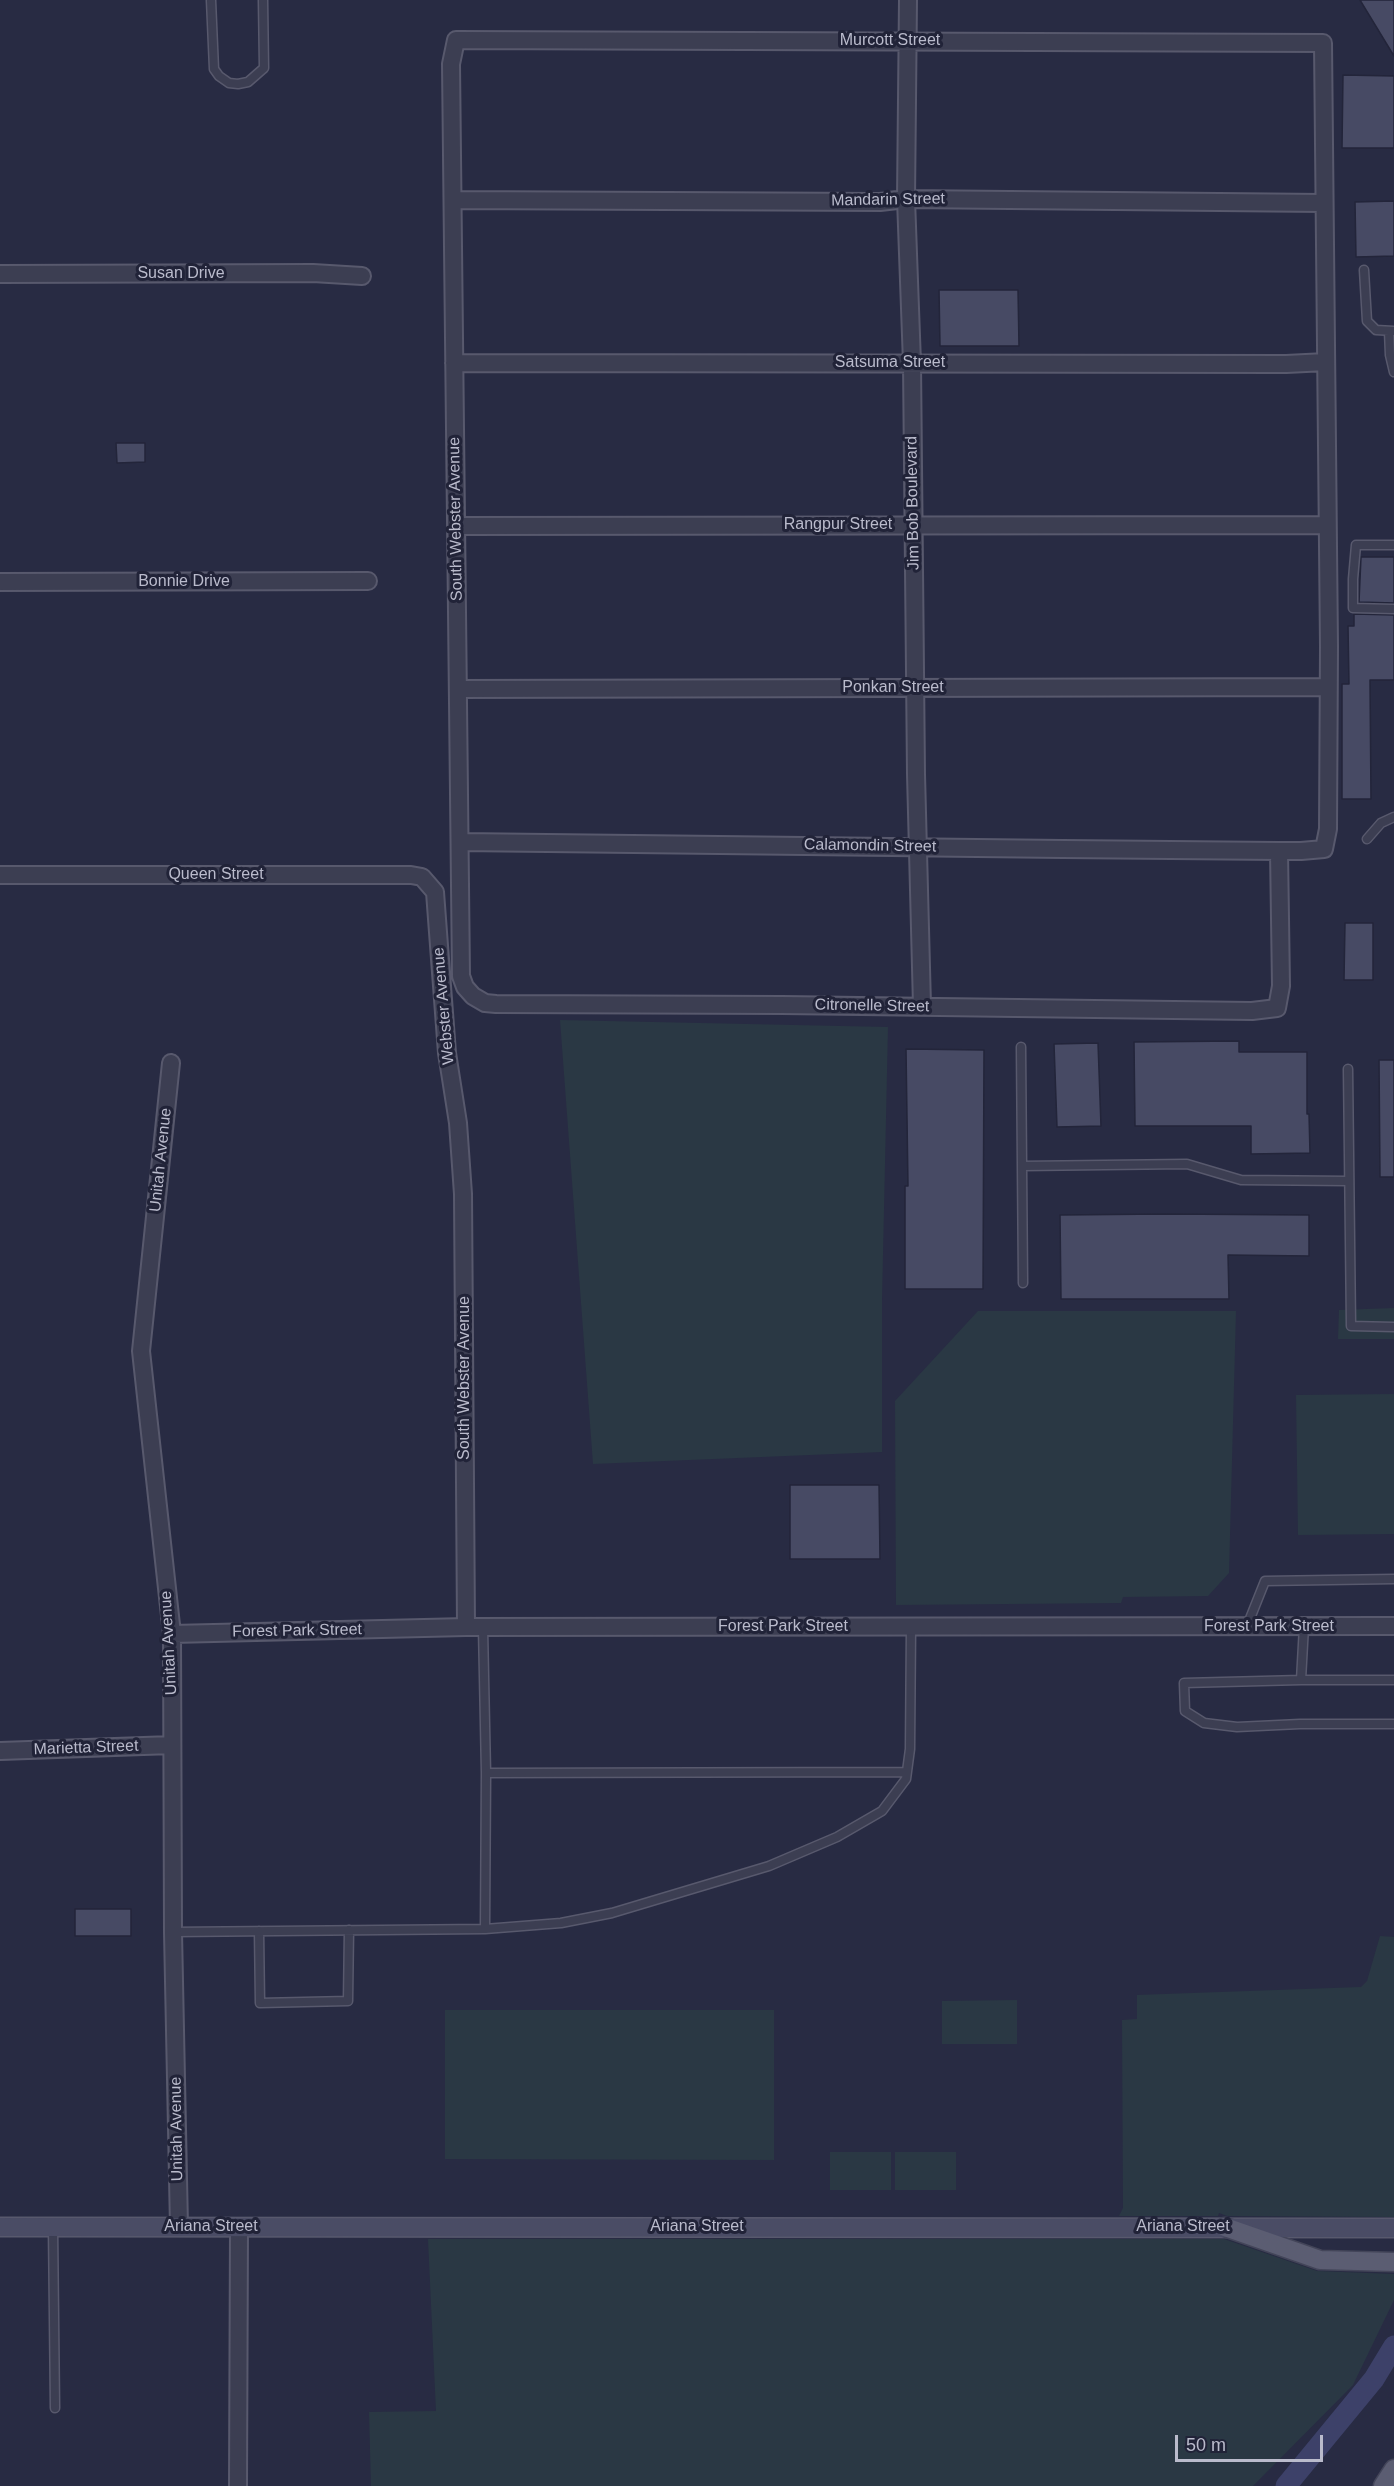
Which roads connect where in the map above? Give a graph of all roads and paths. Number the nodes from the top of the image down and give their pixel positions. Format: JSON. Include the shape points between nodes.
{"nodes":[{"id":1,"x":211,"y":0,"type":"edge"},
{"id":2,"x":264,"y":0,"type":"edge"},
{"id":3,"x":908,"y":0,"type":"edge"},
{"id":4,"x":456,"y":40,"type":"joint"},
{"id":5,"x":907,"y":42,"type":"junction"},
{"id":6,"x":906,"y":199,"type":"junction"},
{"id":7,"x":453,"y":200,"type":"junction"},
{"id":8,"x":1323,"y":202,"type":"junction"},
{"id":9,"x":1364,"y":270,"type":"dead end"},
{"id":10,"x":0,"y":274,"type":"edge"},
{"id":11,"x":362,"y":276,"type":"dead end"},
{"id":12,"x":1392,"y":331,"type":"edge"},
{"id":13,"x":1326,"y":362,"type":"junction"},
{"id":14,"x":454,"y":363,"type":"junction"},
{"id":15,"x":912,"y":363,"type":"junction"},
{"id":16,"x":1394,"y":372,"type":"edge"},
{"id":17,"x":914,"y":525,"type":"junction"},
{"id":18,"x":1327,"y":525,"type":"junction"},
{"id":19,"x":456,"y":526,"type":"junction"},
{"id":20,"x":1394,"y":545,"type":"edge"},
{"id":21,"x":368,"y":581,"type":"dead end"},
{"id":22,"x":0,"y":582,"type":"edge"},
{"id":23,"x":1394,"y":609,"type":"edge"},
{"id":24,"x":915,"y":687,"type":"junction"},
{"id":25,"x":1328,"y":687,"type":"junction"},
{"id":26,"x":458,"y":689,"type":"junction"},
{"id":27,"x":1394,"y":817,"type":"edge"},
{"id":28,"x":1367,"y":839,"type":"dead end"},
{"id":29,"x":462,"y":842,"type":"junction"},
{"id":30,"x":918,"y":847,"type":"junction"},
{"id":31,"x":1279,"y":851,"type":"junction"},
{"id":32,"x":0,"y":875,"type":"edge"},
{"id":33,"x":429,"y":884,"type":"joint"},
{"id":34,"x":473,"y":996,"type":"joint"},
{"id":35,"x":922,"y":1006,"type":"junction"},
{"id":36,"x":1021,"y":1047,"type":"dead end"},
{"id":37,"x":171,"y":1063,"type":"dead end"},
{"id":38,"x":1348,"y":1069,"type":"dead end"},
{"id":39,"x":458,"y":1130,"type":"joint"},
{"id":40,"x":1022,"y":1166,"type":"junction"},
{"id":41,"x":1349,"y":1181,"type":"junction"},
{"id":42,"x":1023,"y":1282,"type":"dead end"},
{"id":43,"x":1394,"y":1327,"type":"edge"},
{"id":44,"x":1394,"y":1579,"type":"edge"},
{"id":45,"x":1247,"y":1626,"type":"junction"},
{"id":46,"x":1304,"y":1626,"type":"junction"},
{"id":47,"x":1394,"y":1626,"type":"edge"},
{"id":48,"x":475,"y":1628,"type":"junction"},
{"id":49,"x":911,"y":1628,"type":"junction"},
{"id":50,"x":172,"y":1634,"type":"junction"},
{"id":51,"x":1301,"y":1680,"type":"junction"},
{"id":52,"x":1394,"y":1680,"type":"edge"},
{"id":53,"x":1394,"y":1724,"type":"edge"},
{"id":54,"x":172,"y":1745,"type":"junction"},
{"id":55,"x":0,"y":1751,"type":"edge"},
{"id":56,"x":907,"y":1772,"type":"junction"},
{"id":57,"x":486,"y":1773,"type":"junction"},
{"id":58,"x":485,"y":1929,"type":"junction"},
{"id":59,"x":349,"y":1930,"type":"junction"},
{"id":60,"x":259,"y":1931,"type":"junction"},
{"id":61,"x":173,"y":1932,"type":"junction"},
{"id":62,"x":0,"y":2227,"type":"edge"},
{"id":63,"x":53,"y":2227,"type":"junction"},
{"id":64,"x":179,"y":2227,"type":"junction"},
{"id":65,"x":239,"y":2227,"type":"junction"},
{"id":66,"x":1225,"y":2228,"type":"junction"},
{"id":67,"x":1394,"y":2228,"type":"edge"},
{"id":68,"x":1394,"y":2262,"type":"edge"},
{"id":69,"x":55,"y":2408,"type":"dead end"},
{"id":70,"x":1394,"y":2469,"type":"edge"},
{"id":71,"x":238,"y":2486,"type":"edge"},
{"id":72,"x":1383,"y":2486,"type":"edge"}],
"edges":[{"from":1,"to":2,"type":"lane","via":[[214,69],[229,83],[238,84],[248,82],[264,68]]},
{"from":3,"to":5,"type":"street","name":"Jim Bob Boulevard"},
{"from":4,"to":5,"type":"street","name":"Murcott Street"},
{"from":4,"to":7,"type":"street","name":"South Webster Avenue","via":[[451,64]]},
{"from":5,"to":6,"type":"street","name":"Jim Bob Boulevard"},
{"from":5,"to":8,"type":"street","name":"Murcott Street","via":[[1323,43]]},
{"from":6,"to":7,"type":"street","name":"Mandarin Street"},
{"from":6,"to":8,"type":"street","name":"Mandarin Street"},
{"from":6,"to":15,"type":"street","name":"Jim Bob Boulevard"},
{"from":7,"to":14,"type":"street","name":"South Webster Avenue"},
{"from":8,"to":13,"type":"street"},
{"from":9,"to":12,"type":"lane","via":[[1367,321],[1376,330]]},
{"from":10,"to":11,"type":"street","name":"Susan Drive"},
{"from":12,"to":16,"type":"lane","via":[[1390,355]]},
{"from":13,"to":15,"type":"street","name":"Satsuma Street"},
{"from":13,"to":18,"type":"street"},
{"from":14,"to":15,"type":"street","name":"Satsuma Street"},
{"from":14,"to":19,"type":"street","name":"South Webster Avenue"},
{"from":15,"to":17,"type":"street","name":"Jim Bob Boulevard"},
{"from":17,"to":18,"type":"street","name":"Rangpur Street"},
{"from":17,"to":19,"type":"street","name":"Rangpur Street"},
{"from":17,"to":24,"type":"street","name":"Jim Bob Boulevard"},
{"from":18,"to":25,"type":"street"},
{"from":19,"to":26,"type":"street","name":"South Webster Avenue"},
{"from":20,"to":23,"type":"lane","via":[[1356,545],[1353,608]]},
{"from":21,"to":22,"type":"street","name":"Bonnie Drive"},
{"from":24,"to":25,"type":"street","name":"Ponkan Street"},
{"from":24,"to":26,"type":"street","name":"Ponkan Street"},
{"from":24,"to":30,"type":"street","name":"Jim Bob Boulevard"},
{"from":25,"to":31,"type":"street","name":"Calamondin Street","via":[[1328,829],[1324,849]]},
{"from":26,"to":29,"type":"street","name":"South Webster Avenue"},
{"from":27,"to":28,"type":"lane","via":[[1381,823]]},
{"from":29,"to":30,"type":"street","name":"Calamondin Street"},
{"from":29,"to":34,"type":"street","name":"South Webster Avenue","via":[[462,976]]},
{"from":30,"to":31,"type":"street","name":"Calamondin Street"},
{"from":30,"to":35,"type":"street","name":"Jim Bob Boulevard"},
{"from":31,"to":35,"type":"street","name":"Citronelle Street","via":[[1281,986],[1277,1008],[1241,1011]]},
{"from":32,"to":33,"type":"street","name":"Queen Street","via":[[411,875],[422,877]]},
{"from":33,"to":39,"type":"street","name":"Webster Avenue","via":[[437,899],[447,1053]]},
{"from":34,"to":35,"type":"street","name":"Citronelle Street","via":[[496,1004]]},
{"from":36,"to":40,"type":"lane"},
{"from":37,"to":50,"type":"street","name":"Unitah Avenue","via":[[141,1351]]},
{"from":38,"to":41,"type":"lane"},
{"from":39,"to":48,"type":"street","name":"South Webster Avenue"},
{"from":40,"to":41,"type":"lane","via":[[1187,1164],[1241,1180]]},
{"from":40,"to":42,"type":"lane"},
{"from":41,"to":43,"type":"lane","via":[[1352,1326]]},
{"from":44,"to":45,"type":"lane","via":[[1264,1581]]},
{"from":45,"to":46,"type":"street","name":"Forest Park Street"},
{"from":45,"to":49,"type":"street","name":"Forest Park Street"},
{"from":46,"to":47,"type":"street","name":"Forest Park Street"},
{"from":46,"to":51,"type":"lane"},
{"from":48,"to":49,"type":"street","name":"Forest Park Street"},
{"from":48,"to":50,"type":"street","name":"Forest Park Street"},
{"from":48,"to":57,"type":"lane"},
{"from":49,"to":56,"type":"lane"},
{"from":50,"to":54,"type":"street","name":"Unitah Avenue"},
{"from":51,"to":52,"type":"lane"},
{"from":51,"to":53,"type":"lane","via":[[1184,1683],[1185,1711],[1204,1723],[1237,1727]]},
{"from":54,"to":55,"type":"street","name":"Marietta Street"},
{"from":54,"to":61,"type":"street","name":"Unitah Avenue"},
{"from":56,"to":57,"type":"lane"},
{"from":56,"to":58,"type":"lane","via":[[882,1811],[837,1837],[769,1866],[612,1913],[561,1923]]},
{"from":57,"to":58,"type":"lane"},
{"from":58,"to":59,"type":"lane"},
{"from":59,"to":60,"type":"lane"},
{"from":59,"to":60,"type":"lane","via":[[348,2001],[260,2003]]},
{"from":60,"to":61,"type":"lane"},
{"from":61,"to":64,"type":"street","name":"Unitah Avenue"},
{"from":62,"to":63,"type":"street","name":"Ariana Street"},
{"from":63,"to":64,"type":"street","name":"Ariana Street"},
{"from":63,"to":69,"type":"lane"},
{"from":64,"to":65,"type":"street","name":"Ariana Street"},
{"from":65,"to":66,"type":"street","name":"Ariana Street"},
{"from":65,"to":71,"type":"street"},
{"from":66,"to":67,"type":"street","name":"Ariana Street"},
{"from":66,"to":68,"type":"main road","via":[[1320,2260]]},
{"from":70,"to":72,"type":"main road"}]}
